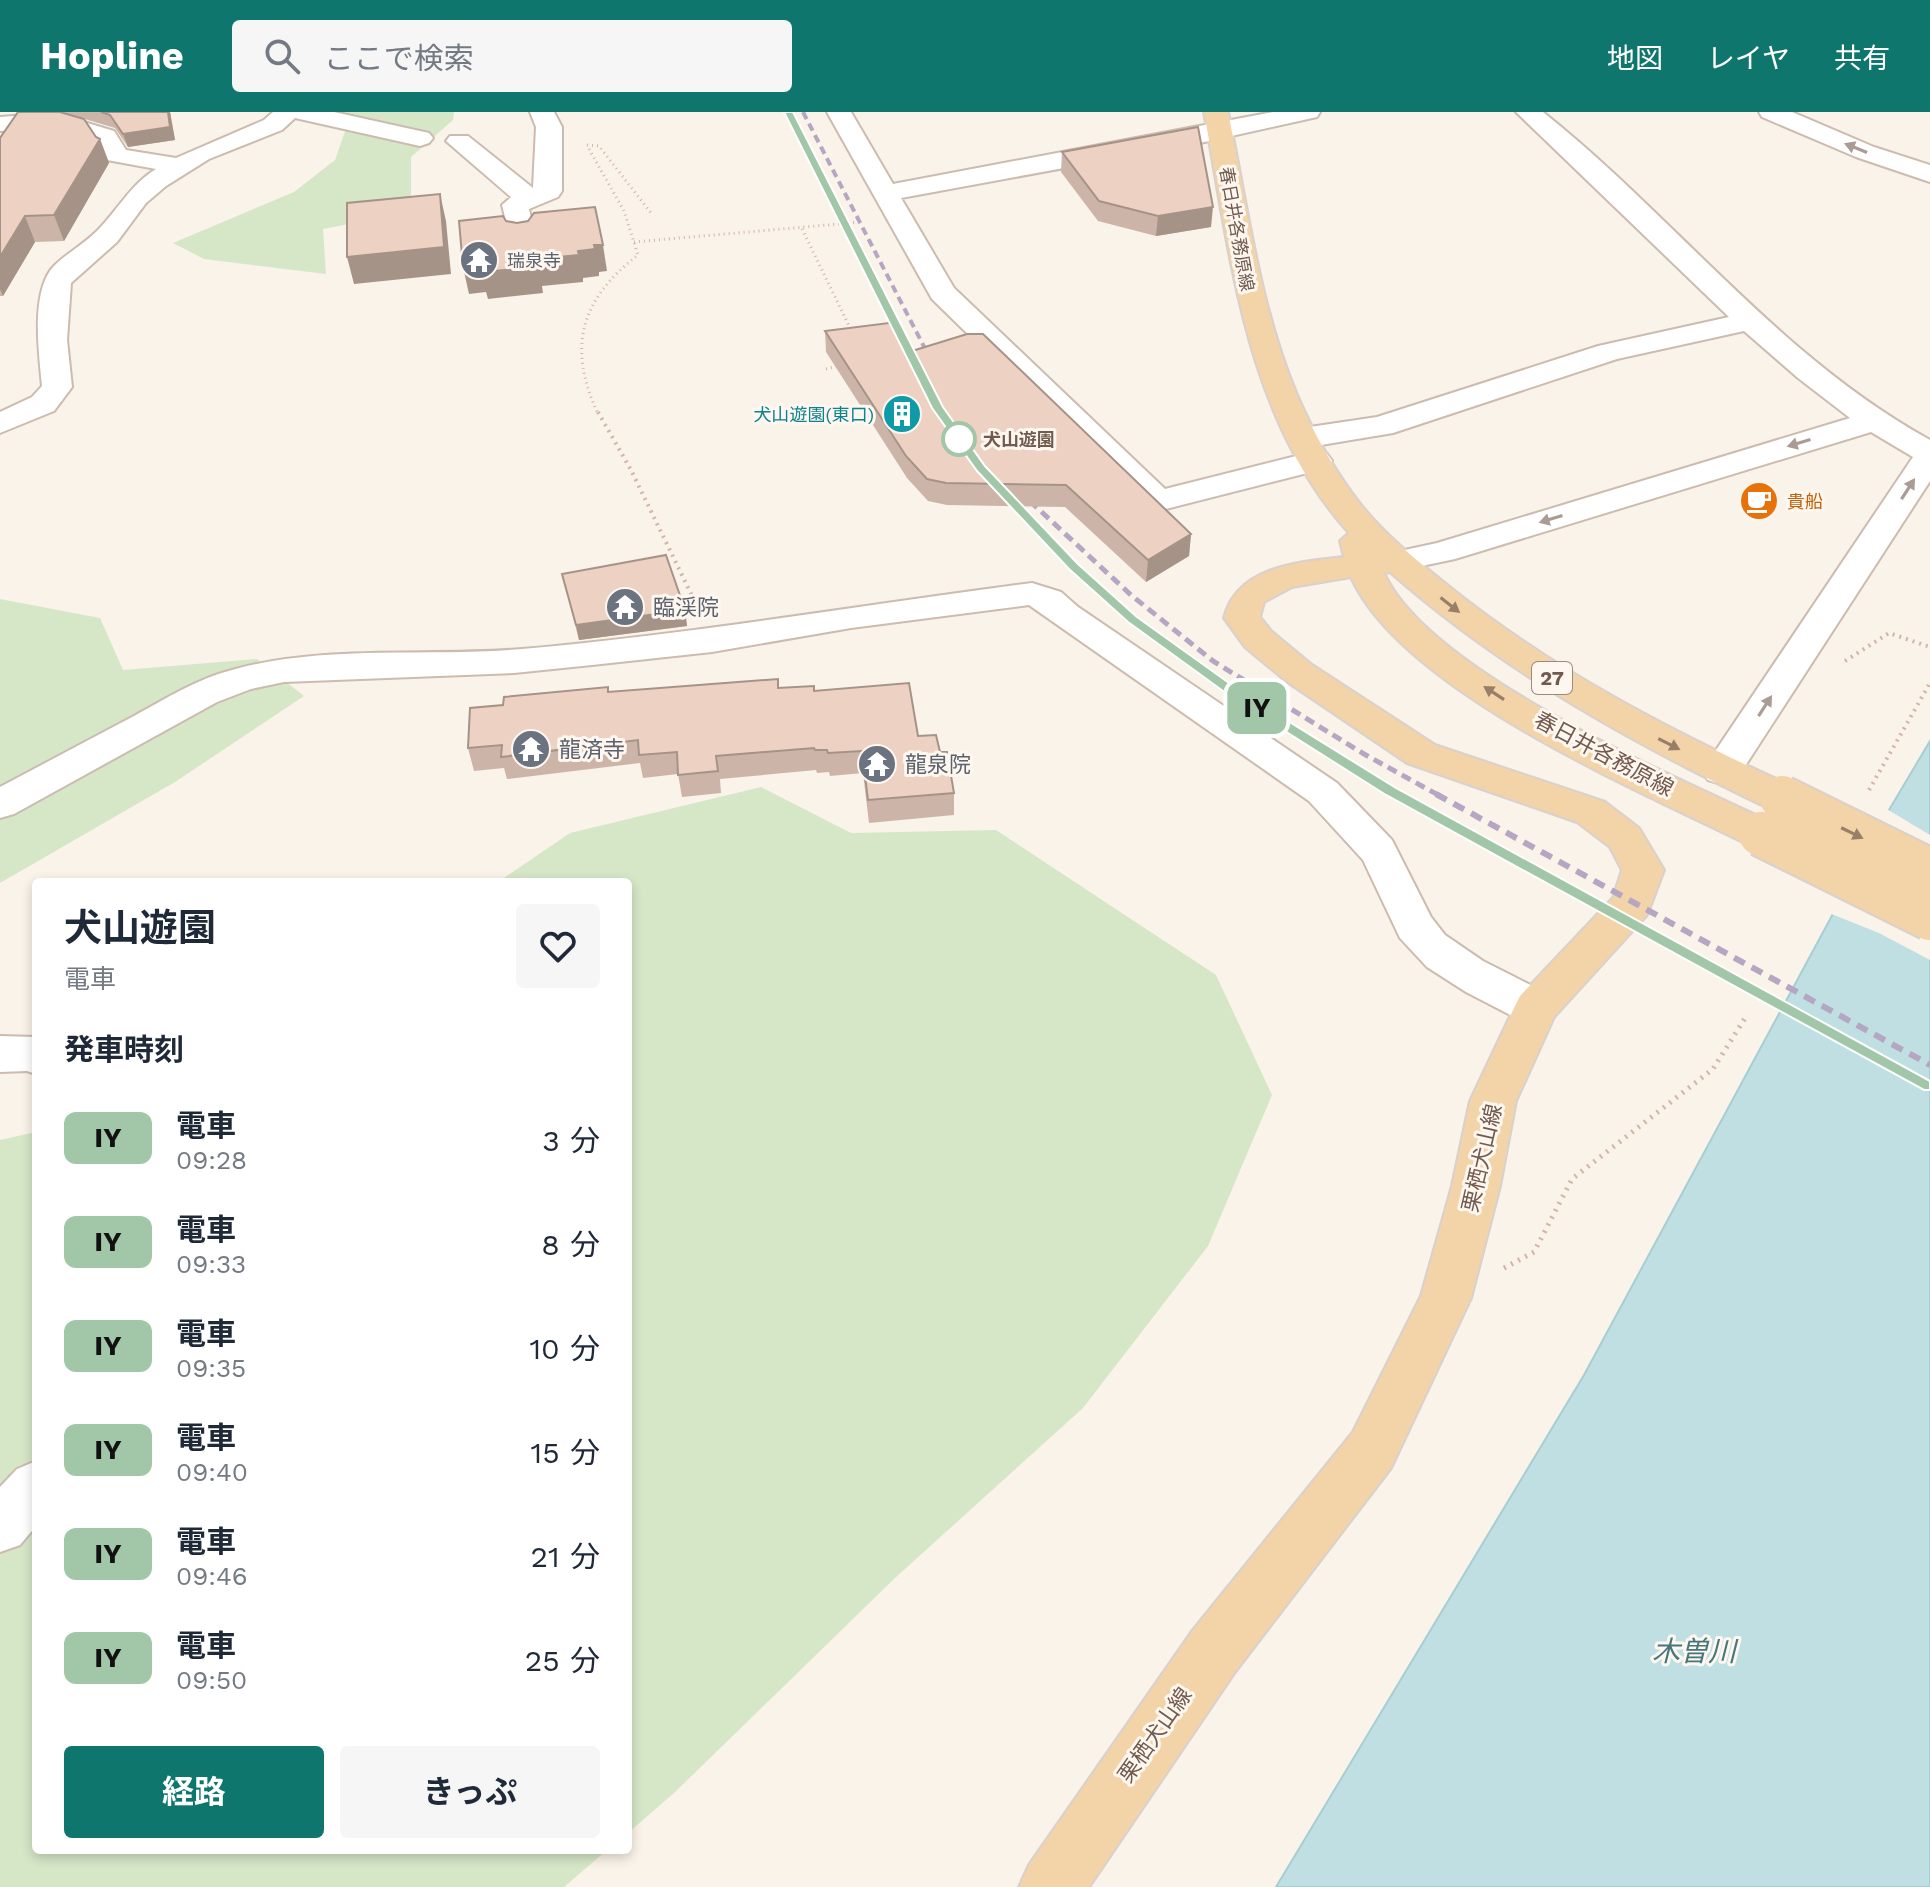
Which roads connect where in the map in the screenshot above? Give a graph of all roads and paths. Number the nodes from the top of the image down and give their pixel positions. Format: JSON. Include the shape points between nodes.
{"nodes":[{"id":1,"x":288,"y":112,"type":"edge"},
{"id":2,"x":299,"y":112,"type":"edge"},
{"id":3,"x":1308,"y":112,"type":"edge"},
{"id":4,"x":1528,"y":112,"type":"edge"},
{"id":5,"x":1771,"y":112,"type":"edge"},
{"id":6,"x":531,"y":118,"type":"edge"},
{"id":7,"x":853,"y":118,"type":"edge"},
{"id":8,"x":1218,"y":121,"type":"edge"},
{"id":9,"x":0,"y":124,"type":"edge"},
{"id":10,"x":581,"y":134,"type":"dead end"},
{"id":11,"x":420,"y":138,"type":"dead end"},
{"id":12,"x":459,"y":141,"type":"dead end"},
{"id":13,"x":586,"y":144,"type":"junction"},
{"id":14,"x":178,"y":166,"type":"junction"},
{"id":15,"x":1930,"y":174,"type":"edge"},
{"id":16,"x":525,"y":192,"type":"junction"},
{"id":17,"x":487,"y":195,"type":"dead end"},
{"id":18,"x":891,"y":205,"type":"junction"},
{"id":19,"x":651,"y":213,"type":"dead end"},
{"id":20,"x":802,"y":229,"type":"junction"},
{"id":21,"x":522,"y":239,"type":"edge"},
{"id":22,"x":634,"y":242,"type":"junction"},
{"id":23,"x":1750,"y":321,"type":"junction"},
{"id":24,"x":852,"y":334,"type":"edge"},
{"id":25,"x":844,"y":366,"type":"edge"},
{"id":26,"x":826,"y":369,"type":"edge"},
{"id":27,"x":1874,"y":421,"type":"junction"},
{"id":28,"x":0,"y":424,"type":"edge"},
{"id":29,"x":1309,"y":450,"type":"junction"},
{"id":30,"x":1930,"y":454,"type":"edge"},
{"id":31,"x":1380,"y":564,"type":"junction"},
{"id":32,"x":712,"y":641,"type":"junction"},
{"id":33,"x":1930,"y":647,"type":"edge"},
{"id":34,"x":1840,"y":664,"type":"dead end"},
{"id":35,"x":1930,"y":683,"type":"edge"},
{"id":36,"x":1722,"y":771,"type":"junction"},
{"id":37,"x":1866,"y":797,"type":"dead end"},
{"id":38,"x":0,"y":804,"type":"edge"},
{"id":39,"x":1770,"y":818,"type":"junction"},
{"id":40,"x":1930,"y":871,"type":"edge"},
{"id":41,"x":1930,"y":901,"type":"edge"},
{"id":42,"x":1930,"y":918,"type":"edge"},
{"id":43,"x":1536,"y":1008,"type":"junction"},
{"id":44,"x":1747,"y":1015,"type":"dead end"},
{"id":45,"x":0,"y":1054,"type":"edge"},
{"id":46,"x":32,"y":1054,"type":"edge"},
{"id":47,"x":1446,"y":1298,"type":"junction"},
{"id":48,"x":32,"y":1491,"type":"edge"},
{"id":49,"x":0,"y":1526,"type":"edge"},
{"id":50,"x":1051,"y":1887,"type":"edge"}],
"edges":[{"from":1,"to":14,"type":"street","via":[[273,125]]},
{"from":2,"to":11,"type":"street"},
{"from":3,"to":8,"type":"street"},
{"from":4,"to":23,"type":"street"},
{"from":15,"to":5,"type":"street","one_way":true},
{"from":6,"to":16,"type":"street","via":[[549,127],[549,191]]},
{"from":7,"to":18,"type":"street"},
{"from":8,"to":18,"type":"street"},
{"from":8,"to":29,"type":"main road","name":"春日井各務原線","number":"27","via":[[1252,308]]},
{"from":9,"to":14,"type":"street","via":[[54,120],[105,136],[116,155]]},
{"from":10,"to":13,"type":"path"},
{"from":12,"to":16,"type":"street"},
{"from":13,"to":19,"type":"path","via":[[599,146]]},
{"from":13,"to":22,"type":"path","via":[[624,211]]},
{"from":14,"to":28,"type":"street","via":[[137,197],[107,236],[63,273],[57,283],[52,340],[57,387],[43,404]]},
{"from":16,"to":17,"type":"street"},
{"from":16,"to":21,"type":"street","via":[[515,205]]},
{"from":18,"to":20,"type":"path"},
{"from":18,"to":29,"type":"street","via":[[942,293],[1158,501]]},
{"from":20,"to":22,"type":"path"},
{"from":20,"to":24,"type":"path"},
{"from":22,"to":32,"type":"path","via":[[638,255],[610,277],[584,321],[582,360],[606,431],[638,483]]},
{"from":23,"to":27,"type":"street"},
{"from":23,"to":29,"type":"street","via":[[1609,352]]},
{"from":25,"to":26,"type":"path"},
{"from":27,"to":30,"type":"street"},
{"from":27,"to":31,"type":"street","one_way":true,"via":[[1443,552]]},
{"from":29,"to":31,"type":"main road","name":"春日井各務原線","number":"27"},
{"from":36,"to":30,"type":"street","one_way":true},
{"from":31,"to":36,"type":"main road","name":"春日井各務原線","number":"27","one_way":true,"via":[[1606,712]]},
{"from":39,"to":31,"type":"main road","name":"春日井各務原線","number":"27","one_way":true,"via":[[1578,743],[1460,671],[1392,614]]},
{"from":31,"to":43,"type":"main road","name":"栗栖犬山線","via":[[1276,581],[1253,593],[1242,618],[1258,639],[1299,673],[1421,754],[1591,812],[1625,838],[1643,870],[1632,904]]},
{"from":32,"to":38,"type":"street","via":[[514,661],[284,670],[241,679]]},
{"from":32,"to":43,"type":"street","via":[[1001,591],[1049,600],[1323,792],[1358,824],[1384,861],[1429,945]]},
{"from":33,"to":34,"type":"path","via":[[1889,633]]},
{"from":35,"to":37,"type":"path"},
{"from":36,"to":39,"type":"main road","via":[[1740,801]]},
{"from":39,"to":40,"type":"main road","name":"春日井各務原線","number":"27","one_way":true,"bridge":true},
{"from":39,"to":41,"type":"main road"},
{"from":39,"to":42,"type":"main road","name":"春日井各務原線","number":"27","bridge":true},
{"from":43,"to":47,"type":"main road","name":"栗栖犬山線","via":[[1493,1101]]},
{"from":44,"to":47,"type":"path","via":[[1713,1069],[1572,1179],[1534,1252]]},
{"from":45,"to":46,"type":"street"},
{"from":47,"to":50,"type":"main road","name":"栗栖犬山線","via":[[1372,1450],[1214,1651]]},
{"from":48,"to":49,"type":"street"}]}
